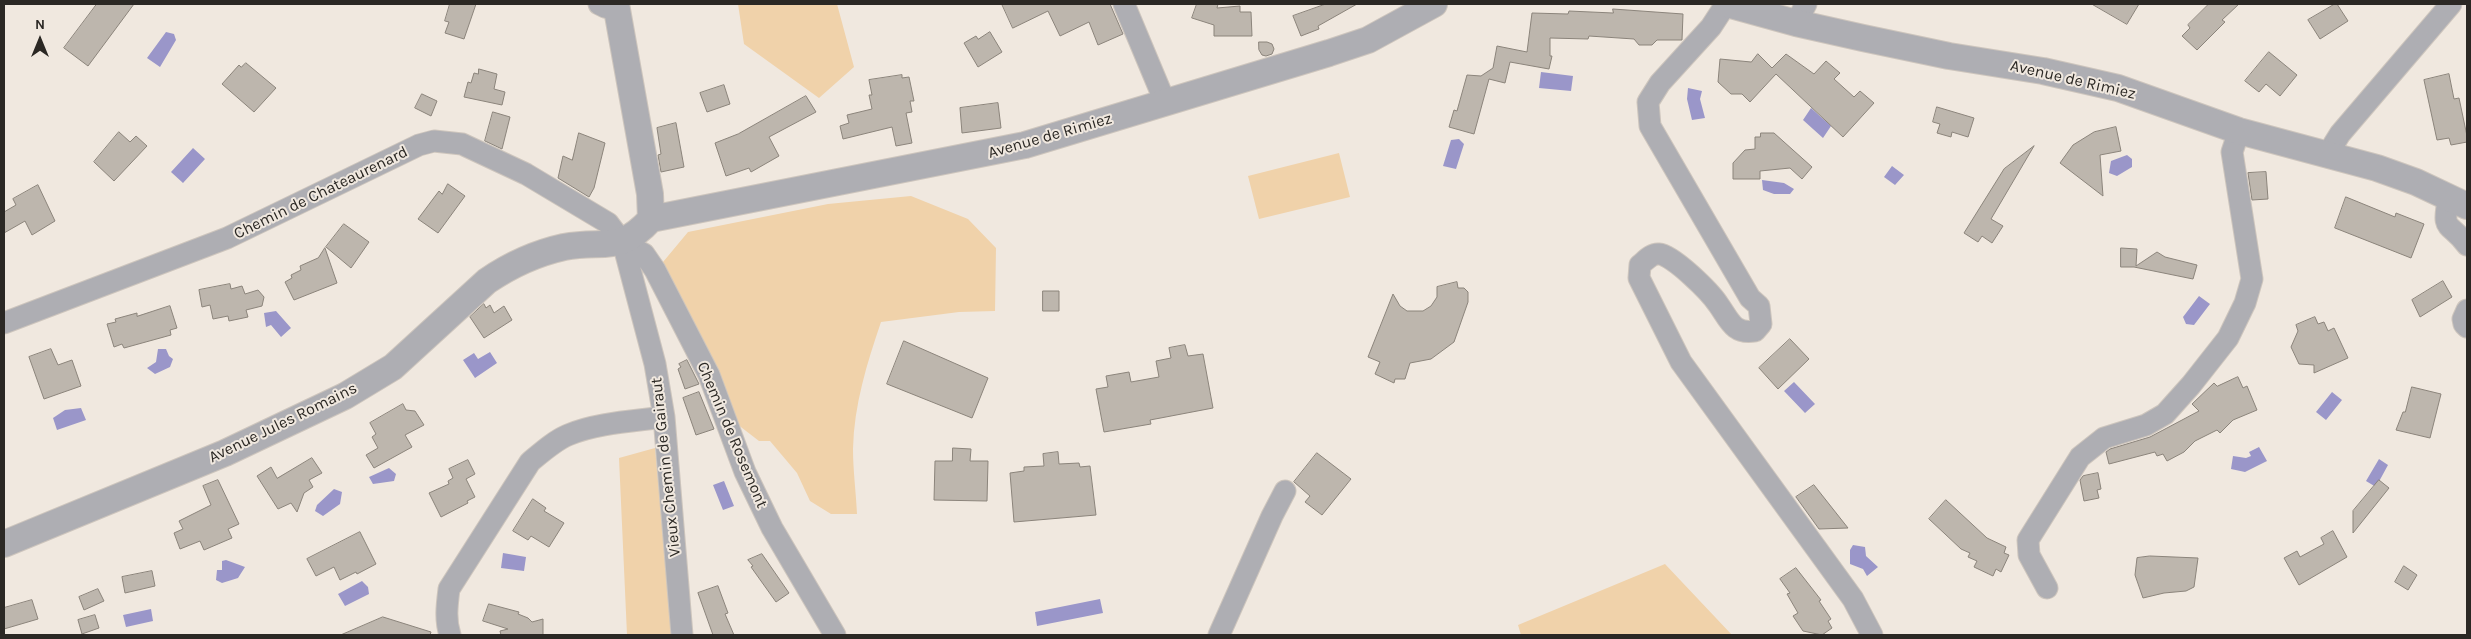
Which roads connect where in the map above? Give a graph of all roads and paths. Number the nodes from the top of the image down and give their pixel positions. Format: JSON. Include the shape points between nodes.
{"nodes":[{"id":1,"x":1124,"y":4,"type":"edge"},
{"id":2,"x":1434,"y":4,"type":"edge"},
{"id":3,"x":1726,"y":4,"type":"edge"},
{"id":4,"x":2451,"y":4,"type":"edge"},
{"id":5,"x":611,"y":6,"type":"edge"},
{"id":6,"x":1801,"y":14,"type":"edge"},
{"id":7,"x":1165,"y":102,"type":"junction"},
{"id":8,"x":2239,"y":131,"type":"junction"},
{"id":9,"x":2327,"y":155,"type":"junction"},
{"id":10,"x":2458,"y":201,"type":"edge"},
{"id":11,"x":651,"y":219,"type":"junction"},
{"id":12,"x":623,"y":242,"type":"junction"},
{"id":13,"x":2467,"y":245,"type":"edge"},
{"id":14,"x":2467,"y":310,"type":"edge"},
{"id":15,"x":4,"y":323,"type":"edge"},
{"id":16,"x":2467,"y":327,"type":"edge"},
{"id":17,"x":664,"y":417,"type":"junction"},
{"id":18,"x":1286,"y":491,"type":"dead end"},
{"id":19,"x":4,"y":544,"type":"edge"},
{"id":20,"x":2047,"y":588,"type":"dead end"},
{"id":21,"x":450,"y":635,"type":"edge"},
{"id":22,"x":682,"y":635,"type":"edge"},
{"id":23,"x":835,"y":635,"type":"edge"},
{"id":24,"x":1219,"y":635,"type":"edge"},
{"id":25,"x":1872,"y":635,"type":"edge"}],
"edges":[{"from":1,"to":7,"type":"street"},
{"from":2,"to":7,"type":"street","name":"Avenue de Rimiez","via":[[1368,40],[1246,80]]},
{"from":3,"to":6,"type":"street","name":"Avenue de Rimiez"},
{"from":3,"to":25,"type":"street","via":[[1711,27],[1660,83],[1648,102],[1647,113],[1650,126],[1750,298],[1759,306],[1761,324],[1755,331],[1738,330],[1726,319],[1718,303],[1670,257],[1658,254],[1649,257],[1640,265],[1639,278],[1681,362],[1852,598]]},
{"from":4,"to":9,"type":"street","via":[[2340,134]]},
{"from":5,"to":11,"type":"street","via":[[650,194]]},
{"from":6,"to":8,"type":"street","name":"Avenue de Rimiez","via":[[1949,56],[2043,71],[2118,88]]},
{"from":7,"to":11,"type":"street","name":"Avenue de Rimiez","via":[[1004,150]]},
{"from":8,"to":9,"type":"street","name":"Avenue de Rimiez"},
{"from":8,"to":20,"type":"street","via":[[2232,152],[2252,279],[2245,302],[2228,338],[2165,414],[2146,426],[2104,438],[2080,457],[2028,540],[2029,555]]},
{"from":9,"to":10,"type":"street","name":"Avenue de Rimiez","via":[[2377,168]]},
{"from":10,"to":13,"type":"street","via":[[2444,218],[2446,225]]},
{"from":11,"to":12,"type":"street"},
{"from":12,"to":15,"type":"street","name":"Chemin de Chateaurenard","via":[[608,223],[526,174],[462,144],[434,141],[419,145],[227,238]]},
{"from":12,"to":17,"type":"street","name":"Vieux Chemin de Gairaut","via":[[655,364]]},
{"from":12,"to":19,"type":"street","name":"Avenue Jules Romains","via":[[564,247],[500,272],[393,367],[344,396],[225,453]]},
{"from":12,"to":23,"type":"street","name":"Chemin de Rosemont","via":[[644,254],[655,270],[708,375],[748,480],[772,528]]},
{"from":14,"to":16,"type":"street","via":[[2463,318]]},
{"from":17,"to":21,"type":"street","via":[[569,434],[530,462],[449,589],[446,608]]},
{"from":17,"to":22,"type":"street","name":"Vieux Chemin de Gairaut"},
{"from":18,"to":24,"type":"street"}]}
